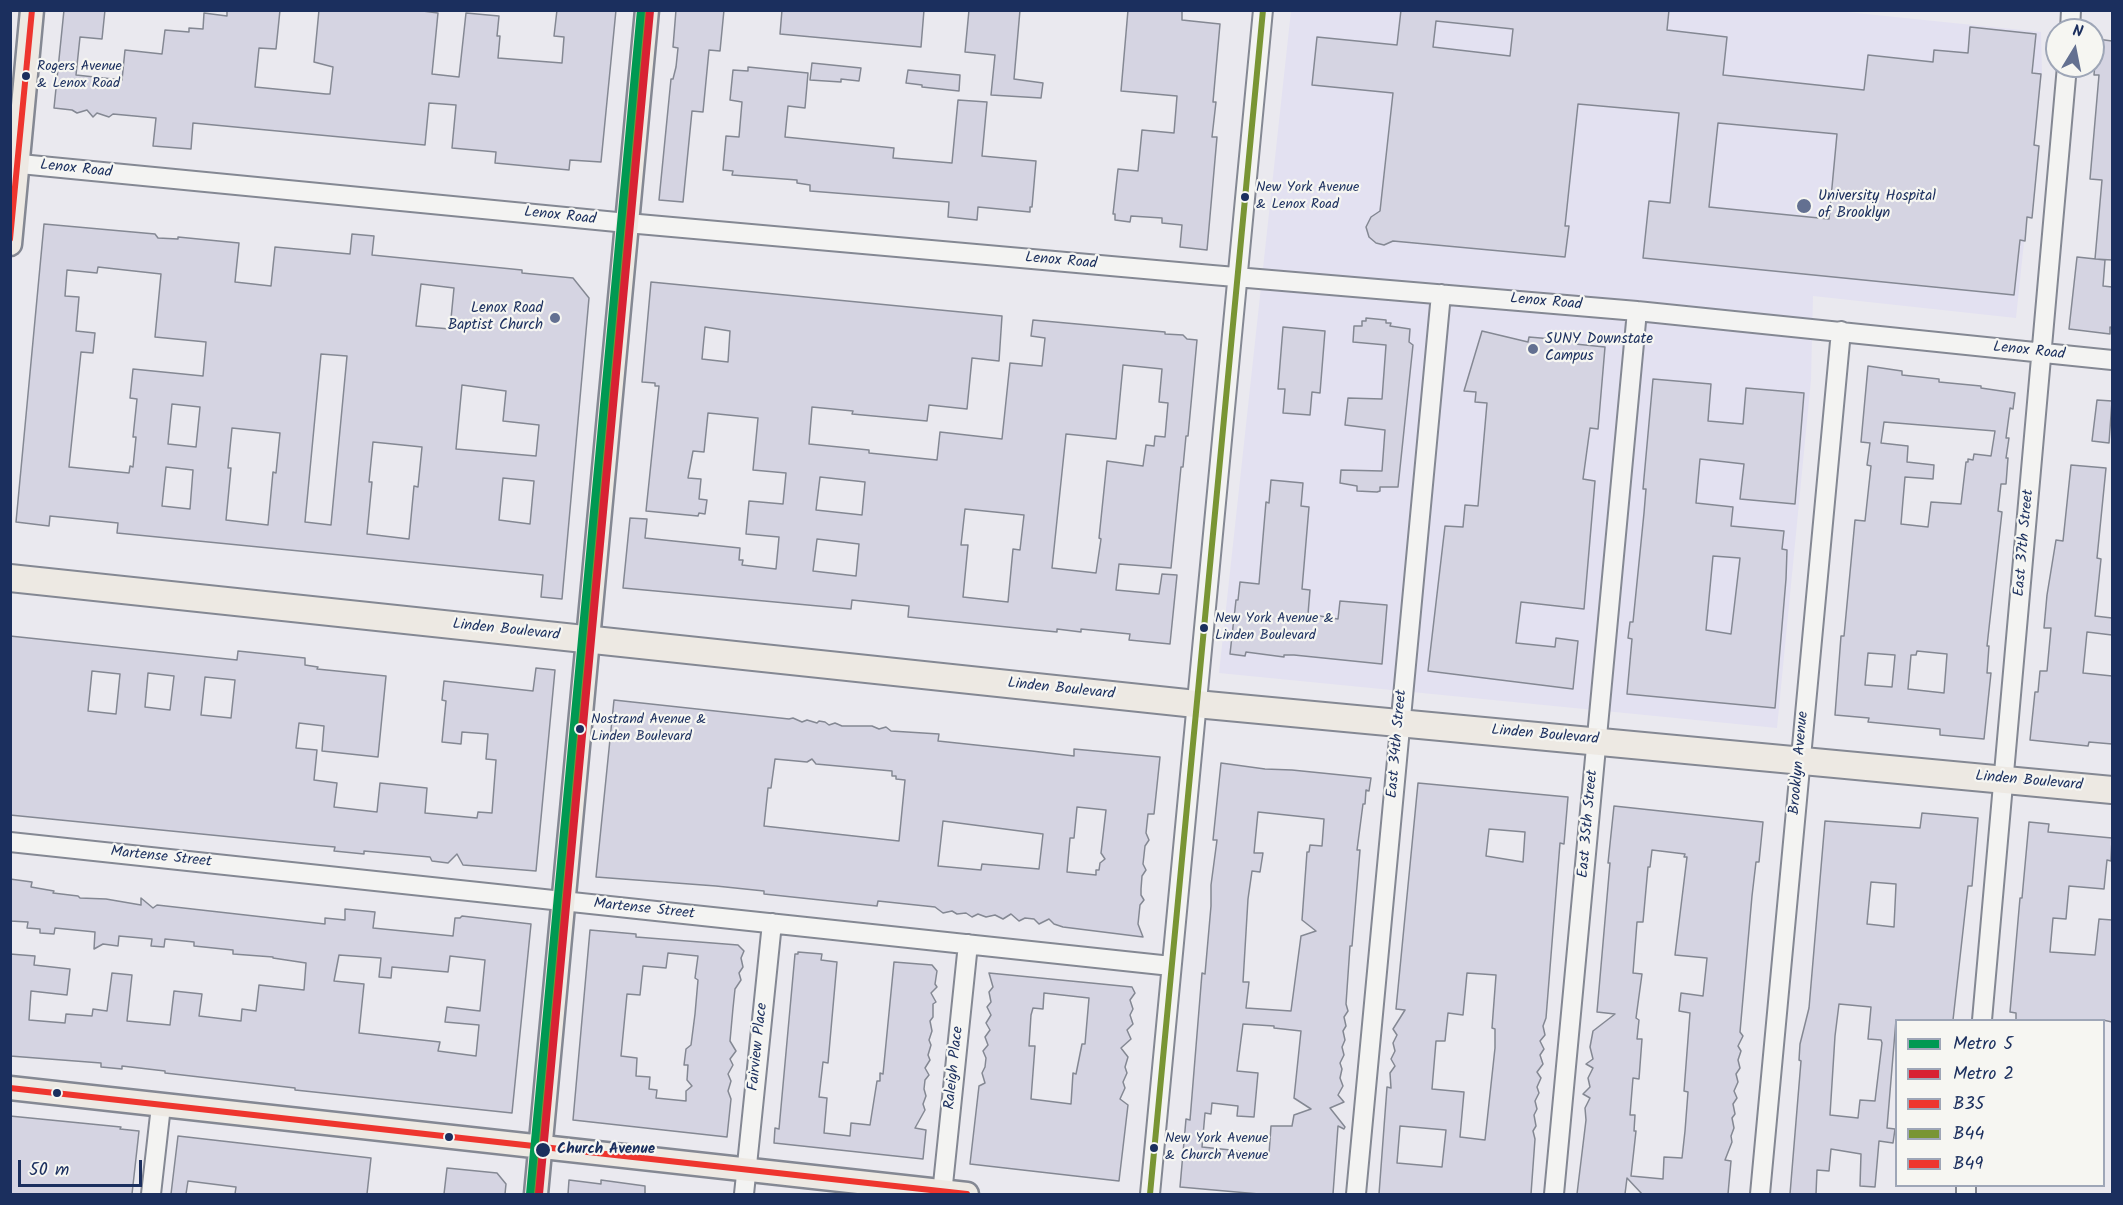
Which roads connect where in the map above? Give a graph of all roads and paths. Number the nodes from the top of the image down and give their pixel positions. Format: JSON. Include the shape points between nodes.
{"nodes":[{"id":1,"x":32,"y":10,"type":"edge"},
{"id":2,"x":646,"y":10,"type":"edge"},
{"id":3,"x":1263,"y":10,"type":"edge"},
{"id":4,"x":2066,"y":78,"type":"edge"},
{"id":5,"x":14,"y":164,"type":"edge"},
{"id":6,"x":627,"y":223,"type":"junction"},
{"id":7,"x":10,"y":244,"type":"edge"},
{"id":8,"x":1237,"y":278,"type":"junction"},
{"id":9,"x":1441,"y":294,"type":"junction"},
{"id":10,"x":1636,"y":311,"type":"junction"},
{"id":11,"x":1841,"y":331,"type":"junction"},
{"id":12,"x":2042,"y":353,"type":"junction"},
{"id":13,"x":2112,"y":360,"type":"edge"},
{"id":14,"x":10,"y":578,"type":"edge"},
{"id":15,"x":588,"y":640,"type":"junction"},
{"id":16,"x":1196,"y":704,"type":"junction"},
{"id":17,"x":1400,"y":723,"type":"junction"},
{"id":18,"x":1596,"y":741,"type":"junction"},
{"id":19,"x":1800,"y":761,"type":"junction"},
{"id":20,"x":2005,"y":780,"type":"junction"},
{"id":21,"x":2112,"y":790,"type":"edge"},
{"id":22,"x":10,"y":842,"type":"edge"},
{"id":23,"x":563,"y":901,"type":"junction"},
{"id":24,"x":772,"y":923,"type":"junction"},
{"id":25,"x":968,"y":944,"type":"junction"},
{"id":26,"x":1171,"y":966,"type":"junction"},
{"id":27,"x":1982,"y":1019,"type":"edge"},
{"id":28,"x":10,"y":1088,"type":"edge"},
{"id":29,"x":161,"y":1106,"type":"junction"},
{"id":30,"x":541,"y":1147,"type":"junction"},
{"id":31,"x":746,"y":1170,"type":"junction"},
{"id":32,"x":942,"y":1193,"type":"edge"},
{"id":33,"x":152,"y":1194,"type":"edge"},
{"id":34,"x":536,"y":1194,"type":"edge"},
{"id":35,"x":744,"y":1194,"type":"edge"},
{"id":36,"x":967,"y":1194,"type":"edge"},
{"id":37,"x":1150,"y":1194,"type":"edge"},
{"id":38,"x":1356,"y":1194,"type":"edge"},
{"id":39,"x":1554,"y":1194,"type":"edge"},
{"id":40,"x":1760,"y":1194,"type":"edge"}],
"edges":[{"from":1,"to":5,"type":"main road"},
{"from":2,"to":6,"type":"main road"},
{"from":3,"to":8,"type":"street"},
{"from":4,"to":12,"type":"street","name":"East 37th Street"},
{"from":5,"to":6,"type":"street","name":"Lenox Road"},
{"from":5,"to":7,"type":"main road"},
{"from":6,"to":8,"type":"street","name":"Lenox Road"},
{"from":6,"to":15,"type":"main road"},
{"from":8,"to":9,"type":"street","name":"Lenox Road"},
{"from":8,"to":16,"type":"street"},
{"from":9,"to":10,"type":"street","name":"Lenox Road"},
{"from":9,"to":17,"type":"street","name":"East 34th Street"},
{"from":10,"to":11,"type":"street","name":"Lenox Road"},
{"from":10,"to":18,"type":"street","name":"East 35th Street"},
{"from":11,"to":12,"type":"street","name":"Lenox Road"},
{"from":11,"to":19,"type":"street","name":"Brooklyn Avenue"},
{"from":12,"to":13,"type":"street","name":"Lenox Road"},
{"from":12,"to":20,"type":"street","name":"East 37th Street"},
{"from":14,"to":15,"type":"highway","name":"Linden Boulevard"},
{"from":15,"to":16,"type":"highway","name":"Linden Boulevard"},
{"from":15,"to":23,"type":"main road"},
{"from":16,"to":17,"type":"highway","name":"Linden Boulevard"},
{"from":16,"to":26,"type":"street"},
{"from":17,"to":18,"type":"highway","name":"Linden Boulevard"},
{"from":17,"to":38,"type":"street","name":"East 34th Street"},
{"from":18,"to":19,"type":"highway","name":"Linden Boulevard"},
{"from":18,"to":39,"type":"street","name":"East 35th Street"},
{"from":19,"to":20,"type":"highway","name":"Linden Boulevard"},
{"from":19,"to":40,"type":"street","name":"Brooklyn Avenue"},
{"from":20,"to":21,"type":"highway","name":"Linden Boulevard"},
{"from":20,"to":27,"type":"street","name":"East 37th Street"},
{"from":22,"to":23,"type":"street","name":"Martense Street"},
{"from":23,"to":24,"type":"street","name":"Martense Street"},
{"from":23,"to":30,"type":"main road"},
{"from":24,"to":25,"type":"street","name":"Martense Street"},
{"from":24,"to":31,"type":"street","name":"Fairview Place"},
{"from":25,"to":26,"type":"street","name":"Martense Street"},
{"from":25,"to":32,"type":"street","name":"Raleigh Place"},
{"from":26,"to":37,"type":"street"},
{"from":28,"to":29,"type":"main road"},
{"from":29,"to":30,"type":"main road"},
{"from":29,"to":33,"type":"street"},
{"from":30,"to":31,"type":"main road"},
{"from":30,"to":34,"type":"main road"},
{"from":31,"to":32,"type":"main road"},
{"from":31,"to":35,"type":"street","name":"Fairview Place"},
{"from":32,"to":36,"type":"main road"}]}
